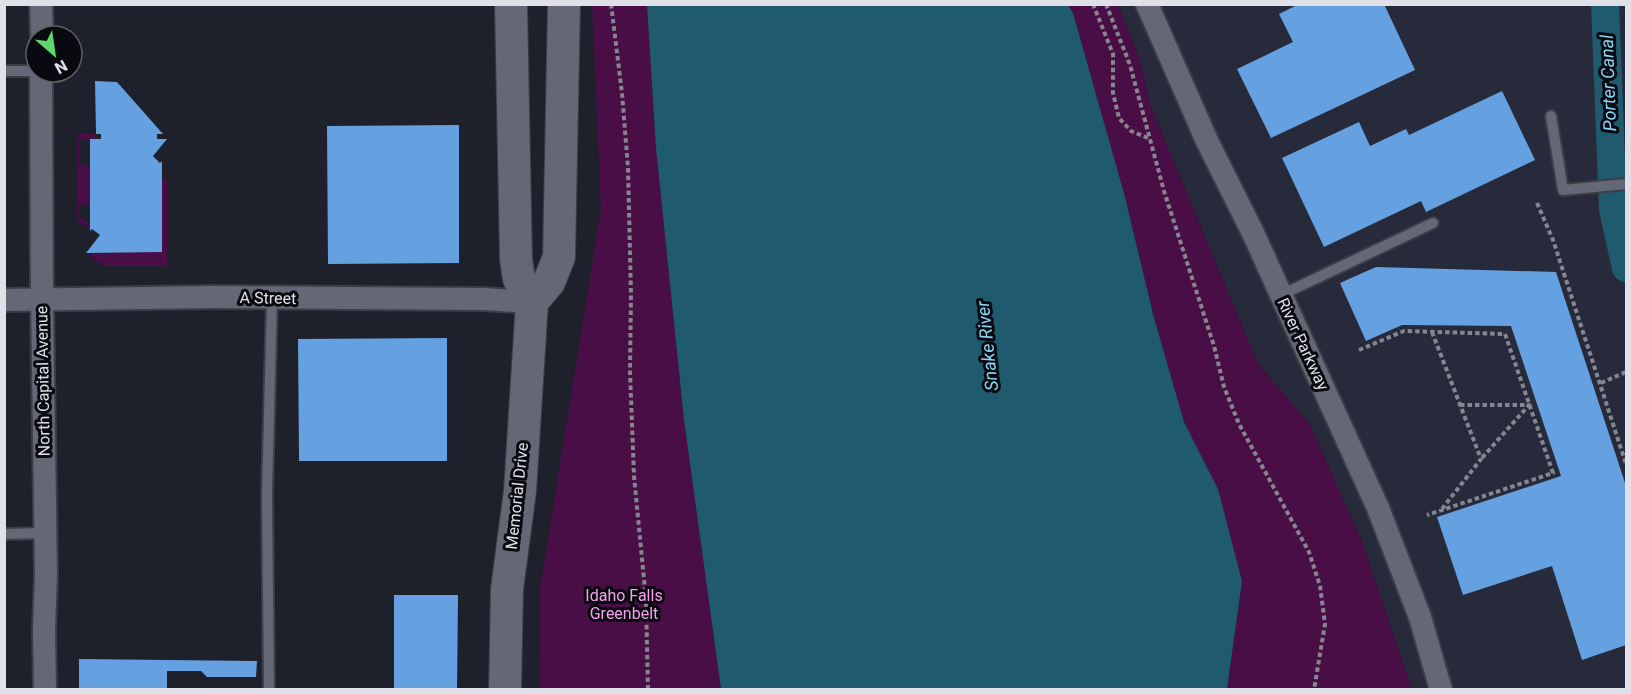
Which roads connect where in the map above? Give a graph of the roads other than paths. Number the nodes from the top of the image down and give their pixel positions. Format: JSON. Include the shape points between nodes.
{"nodes":[{"id":1,"x":41,"y":4,"type":"edge"},
{"id":2,"x":511,"y":4,"type":"edge"},
{"id":3,"x":564,"y":4,"type":"edge"},
{"id":4,"x":1147,"y":4,"type":"edge"},
{"id":5,"x":42,"y":24,"type":"edge"},
{"id":6,"x":4,"y":71,"type":"edge"},
{"id":7,"x":24,"y":71,"type":"edge"},
{"id":8,"x":41,"y":84,"type":"edge"},
{"id":9,"x":1551,"y":116,"type":"dead end"},
{"id":10,"x":1626,"y":184,"type":"edge"},
{"id":11,"x":1433,"y":223,"type":"dead end"},
{"id":12,"x":1281,"y":295,"type":"junction"},
{"id":13,"x":272,"y":298,"type":"junction"},
{"id":14,"x":42,"y":299,"type":"junction"},
{"id":15,"x":4,"y":300,"type":"edge"},
{"id":16,"x":532,"y":302,"type":"junction"},
{"id":17,"x":45,"y":533,"type":"junction"},
{"id":18,"x":4,"y":534,"type":"edge"},
{"id":19,"x":45,"y":690,"type":"edge"},
{"id":20,"x":269,"y":690,"type":"edge"},
{"id":21,"x":505,"y":690,"type":"edge"},
{"id":22,"x":1442,"y":690,"type":"edge"}],
"edges":[{"from":1,"to":5,"type":"street"},
{"from":2,"to":16,"type":"main road","via":[[516,259],[519,279]]},
{"from":3,"to":16,"type":"main road","via":[[559,257],[549,282]]},
{"from":4,"to":12,"type":"street","name":"River Parkway"},
{"from":6,"to":7,"type":"lane"},
{"from":8,"to":14,"type":"street","name":"North Capital Avenue"},
{"from":9,"to":10,"type":"lane","via":[[1563,190]]},
{"from":11,"to":12,"type":"lane"},
{"from":12,"to":22,"type":"street","name":"River Parkway","via":[[1378,508],[1420,617]]},
{"from":13,"to":14,"type":"street","name":"A Street"},
{"from":13,"to":16,"type":"street","name":"A Street"},
{"from":13,"to":20,"type":"lane","via":[[267,495]]},
{"from":14,"to":15,"type":"street","name":"A Street"},
{"from":14,"to":17,"type":"street","name":"North Capital Avenue"},
{"from":16,"to":21,"type":"main road","name":"Memorial Drive","via":[[520,491],[507,589]]},
{"from":17,"to":18,"type":"lane"},
{"from":17,"to":19,"type":"street","name":"North Capital Avenue"}]}
